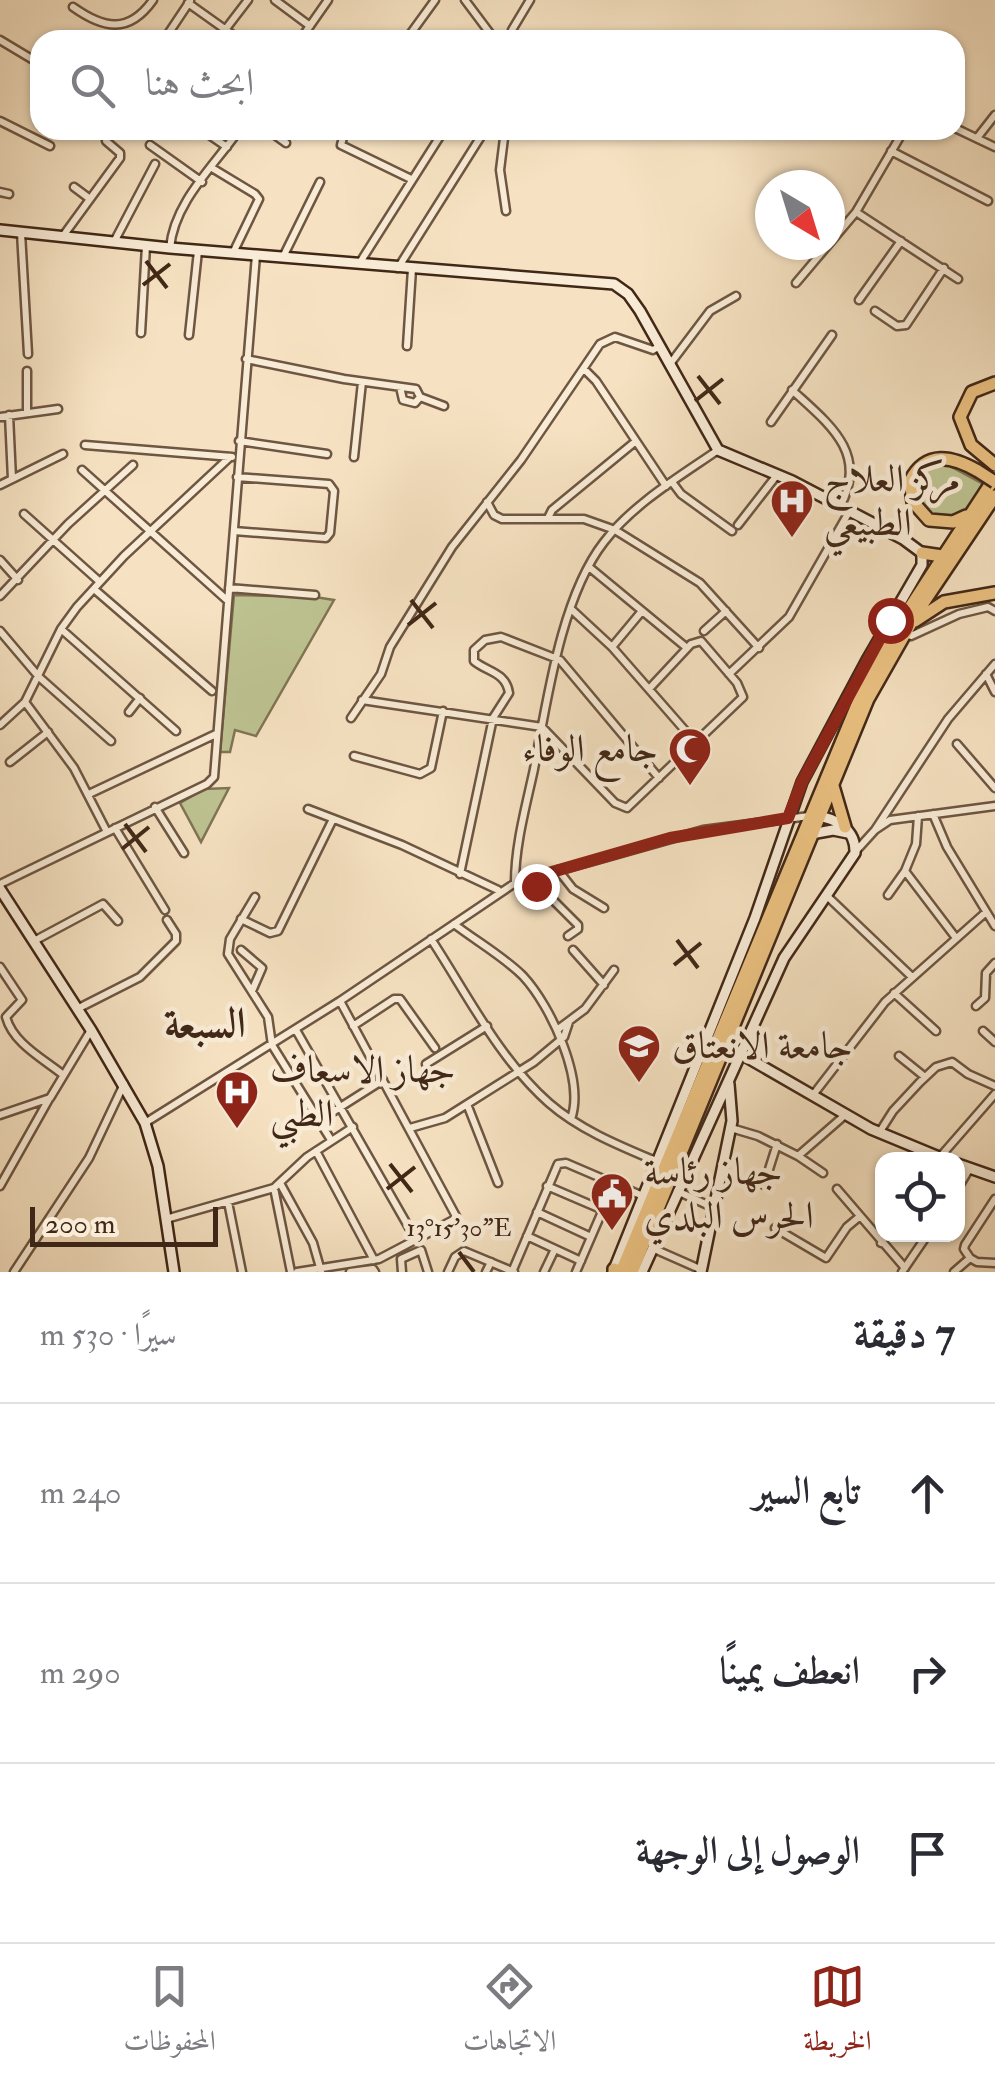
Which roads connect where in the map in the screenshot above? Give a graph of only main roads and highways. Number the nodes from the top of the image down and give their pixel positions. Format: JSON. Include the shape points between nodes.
{"nodes":[{"id":1,"x":995,"y":383,"type":"edge"},
{"id":2,"x":990,"y":461,"type":"edge"},
{"id":3,"x":995,"y":480,"type":"edge"},
{"id":4,"x":995,"y":496,"type":"edge"},
{"id":5,"x":970,"y":514,"type":"junction"},
{"id":6,"x":922,"y":553,"type":"road end"},
{"id":7,"x":942,"y":556,"type":"junction"},
{"id":8,"x":995,"y":593,"type":"edge"},
{"id":9,"x":908,"y":628,"type":"junction"},
{"id":10,"x":832,"y":786,"type":"junction"},
{"id":11,"x":815,"y":816,"type":"junction"},
{"id":12,"x":847,"y":830,"type":"road end"},
{"id":13,"x":808,"y":833,"type":"junction"},
{"id":14,"x":616,"y":1271,"type":"edge"},
{"id":15,"x":632,"y":1272,"type":"edge"}],
"edges":[{"from":1,"to":2,"type":"highway","via":[[972,392],[960,412],[964,433]]},
{"from":3,"to":5,"type":"highway"},
{"from":3,"to":5,"type":"highway","bridge":true,"via":[[942,457],[922,464],[910,480],[913,502],[929,520],[953,522]]},
{"from":4,"to":9,"type":"highway"},
{"from":5,"to":7,"type":"highway"},
{"from":6,"to":7,"type":"highway"},
{"from":7,"to":11,"type":"highway","via":[[871,673]]},
{"from":8,"to":9,"type":"highway","via":[[944,602]]},
{"from":9,"to":10,"type":"highway","via":[[874,687]]},
{"from":10,"to":11,"type":"highway"},
{"from":10,"to":12,"type":"highway"},
{"from":11,"to":13,"type":"highway"},
{"from":13,"to":14,"type":"highway"},
{"from":13,"to":15,"type":"highway"}]}
